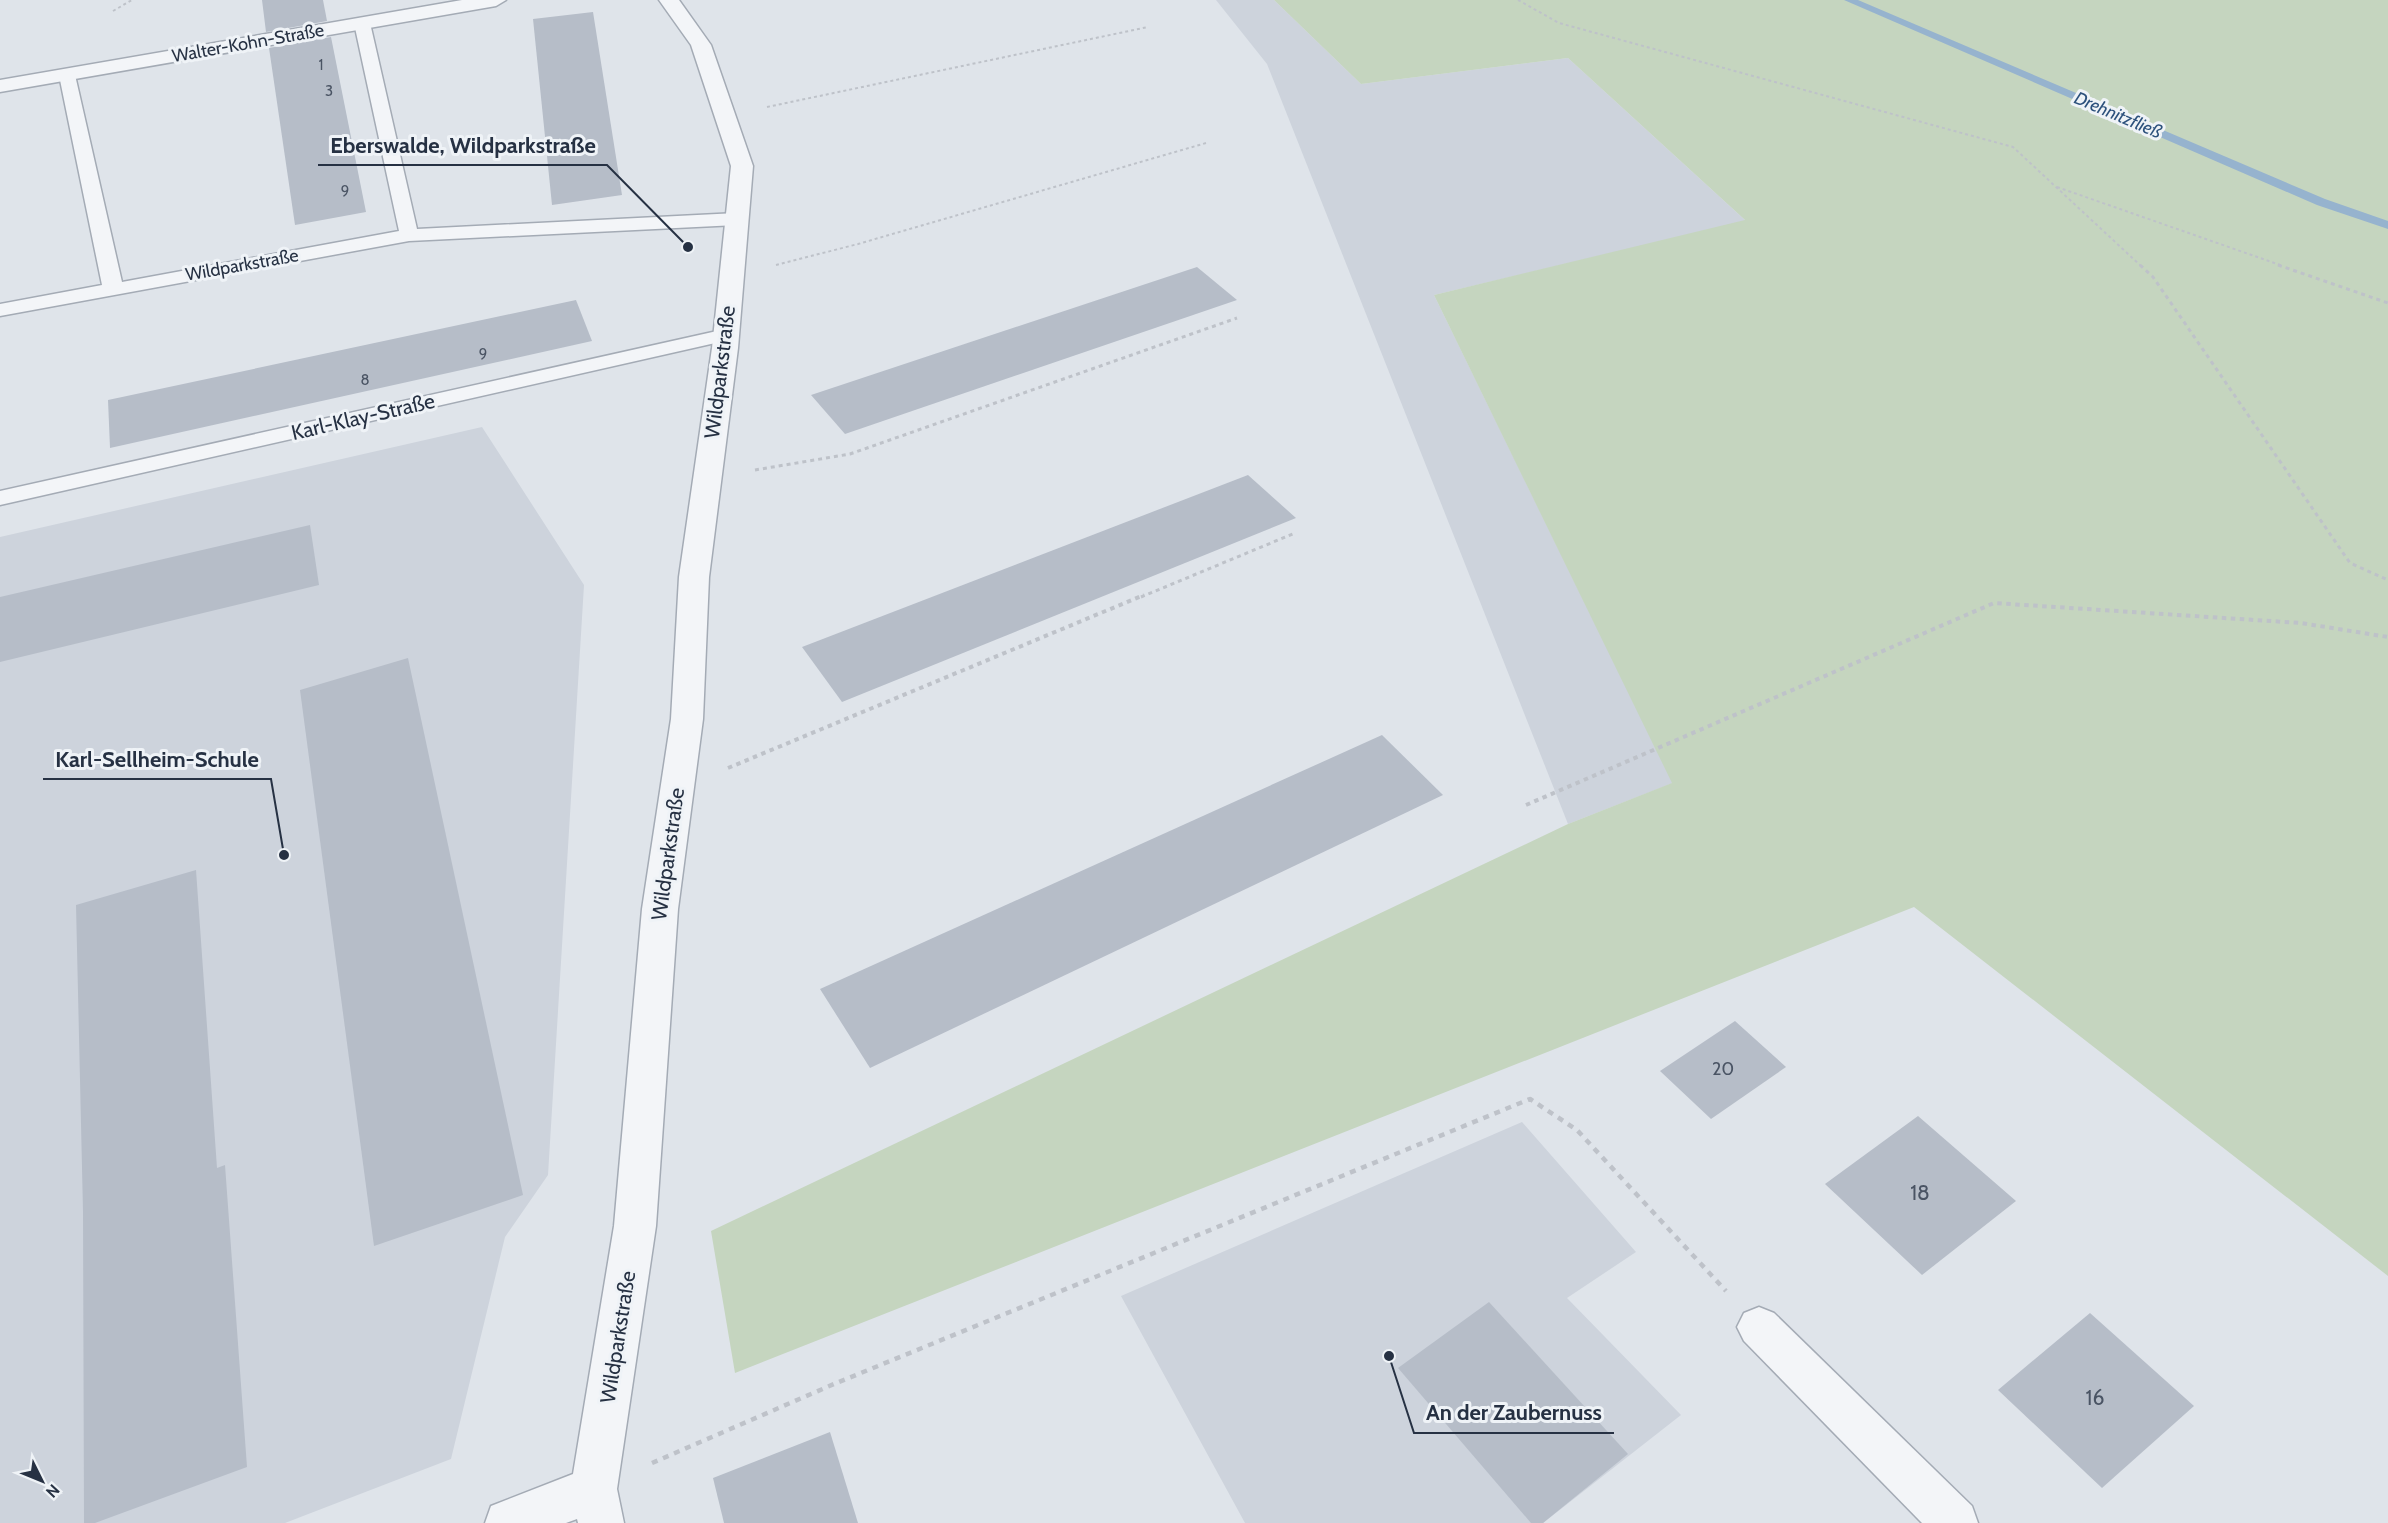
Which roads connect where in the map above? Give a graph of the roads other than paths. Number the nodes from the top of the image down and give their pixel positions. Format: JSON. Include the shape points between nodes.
{"nodes":[{"id":1,"x":496,"y":0,"type":"edge"},
{"id":2,"x":669,"y":0,"type":"edge"},
{"id":3,"x":362,"y":23,"type":"junction"},
{"id":4,"x":67,"y":75,"type":"junction"},
{"id":5,"x":0,"y":86,"type":"edge"},
{"id":6,"x":736,"y":219,"type":"junction"},
{"id":7,"x":409,"y":235,"type":"junction"},
{"id":8,"x":113,"y":288,"type":"junction"},
{"id":9,"x":0,"y":310,"type":"edge"},
{"id":10,"x":726,"y":335,"type":"junction"},
{"id":11,"x":0,"y":498,"type":"edge"},
{"id":12,"x":1760,"y":1327,"type":"road end"},
{"id":13,"x":597,"y":1506,"type":"edge"},
{"id":14,"x":508,"y":1523,"type":"edge"},
{"id":15,"x":1955,"y":1523,"type":"edge"}],
"edges":[{"from":1,"to":3,"type":"street","name":"Walter-Kohn-Straße"},
{"from":2,"to":6,"type":"street","name":"Wildparkstraße","via":[[701,45],[742,166]]},
{"from":3,"to":4,"type":"street","name":"Walter-Kohn-Straße"},
{"from":3,"to":7,"type":"lane"},
{"from":4,"to":5,"type":"street","name":"Walter-Kohn-Straße"},
{"from":4,"to":8,"type":"lane"},
{"from":6,"to":7,"type":"lane","name":"Wildparkstraße"},
{"from":6,"to":10,"type":"street","name":"Wildparkstraße"},
{"from":7,"to":8,"type":"lane","name":"Wildparkstraße"},
{"from":8,"to":9,"type":"lane","name":"Wildparkstraße"},
{"from":10,"to":11,"type":"lane","name":"Karl-Klay-Straße"},
{"from":10,"to":13,"type":"street","name":"Wildparkstraße","via":[[694,577],[687,719],[660,909],[636,1226]]},
{"from":12,"to":15,"type":"street"},
{"from":13,"to":14,"type":"street"}]}
